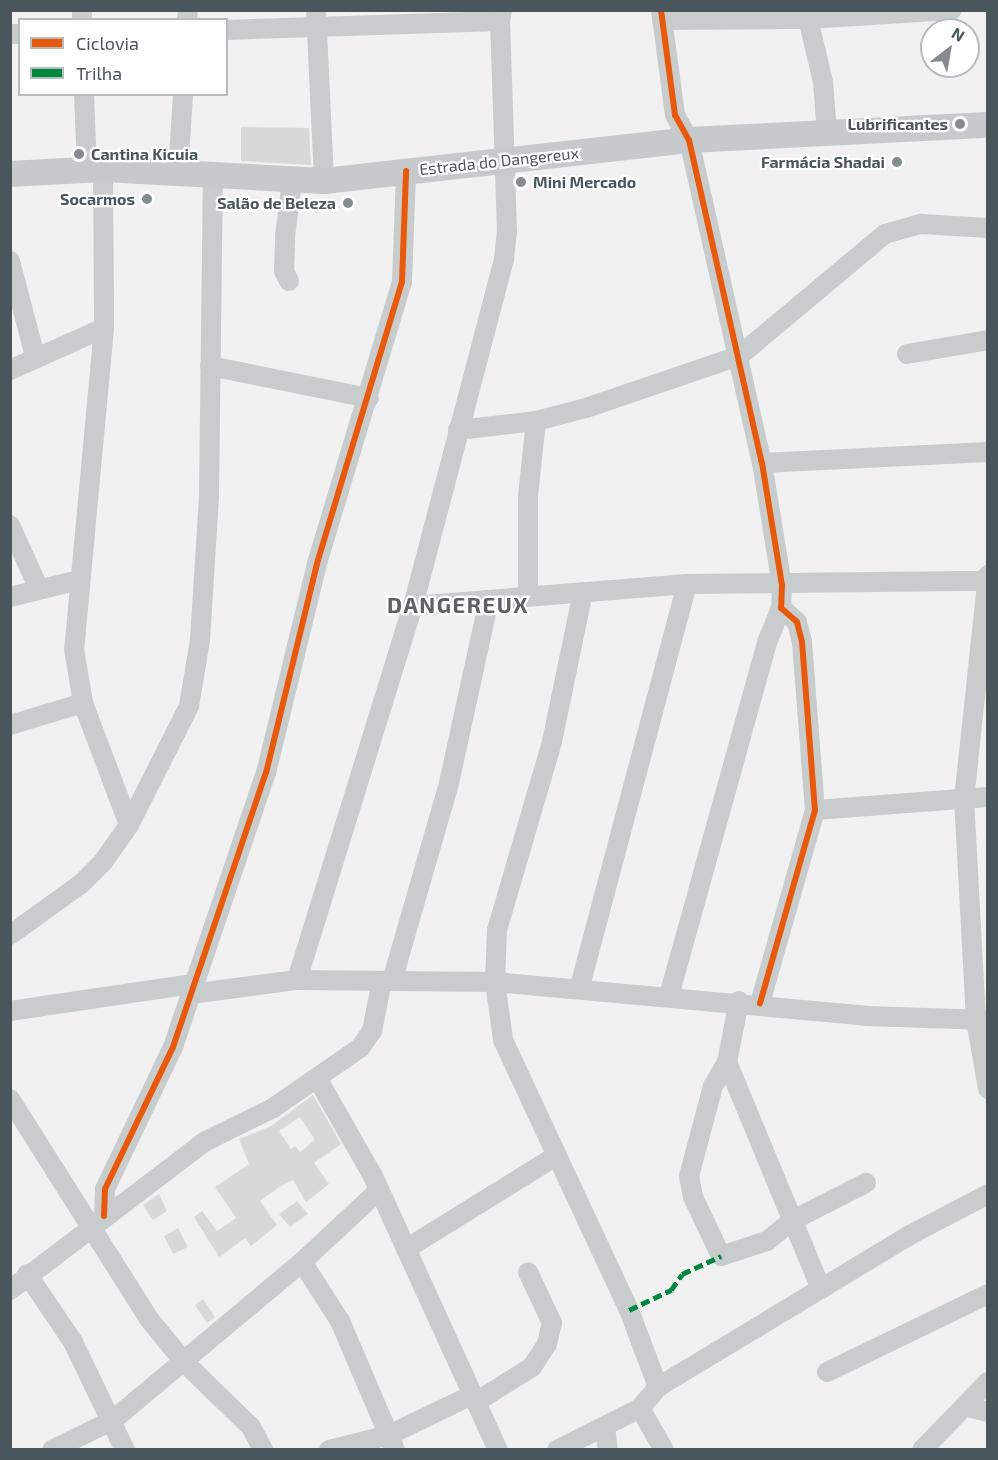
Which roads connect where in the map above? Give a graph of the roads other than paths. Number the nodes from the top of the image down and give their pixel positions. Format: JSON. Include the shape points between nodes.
{"nodes":[{"id":1,"x":316,"y":10,"type":"edge"},
{"id":2,"x":952,"y":10,"type":"edge"},
{"id":3,"x":661,"y":15,"type":"edge"},
{"id":4,"x":807,"y":15,"type":"edge"},
{"id":5,"x":501,"y":16,"type":"edge"},
{"id":6,"x":417,"y":17,"type":"edge"},
{"id":7,"x":228,"y":30,"type":"edge"},
{"id":8,"x":316,"y":31,"type":"junction"},
{"id":9,"x":84,"y":96,"type":"edge"},
{"id":10,"x":183,"y":96,"type":"edge"},
{"id":11,"x":987,"y":125,"type":"edge"},
{"id":12,"x":827,"y":133,"type":"junction"},
{"id":13,"x":689,"y":140,"type":"junction"},
{"id":14,"x":501,"y":160,"type":"junction"},
{"id":15,"x":95,"y":170,"type":"junction"},
{"id":16,"x":406,"y":171,"type":"junction"},
{"id":17,"x":10,"y":174,"type":"edge"},
{"id":18,"x":178,"y":174,"type":"junction"},
{"id":19,"x":213,"y":175,"type":"junction"},
{"id":20,"x":292,"y":181,"type":"junction"},
{"id":21,"x":324,"y":181,"type":"junction"},
{"id":22,"x":987,"y":228,"type":"edge"},
{"id":23,"x":10,"y":261,"type":"edge"},
{"id":24,"x":289,"y":281,"type":"dead end"},
{"id":25,"x":104,"y":328,"type":"junction"},
{"id":26,"x":987,"y":340,"type":"edge"},
{"id":27,"x":907,"y":354,"type":"dead end"},
{"id":28,"x":35,"y":356,"type":"junction"},
{"id":29,"x":740,"y":356,"type":"junction"},
{"id":30,"x":210,"y":366,"type":"junction"},
{"id":31,"x":10,"y":370,"type":"edge"},
{"id":32,"x":369,"y":398,"type":"junction"},
{"id":33,"x":537,"y":421,"type":"junction"},
{"id":34,"x":458,"y":430,"type":"junction"},
{"id":35,"x":987,"y":452,"type":"edge"},
{"id":36,"x":762,"y":463,"type":"junction"},
{"id":37,"x":10,"y":525,"type":"edge"},
{"id":38,"x":987,"y":575,"type":"edge"},
{"id":39,"x":79,"y":580,"type":"junction"},
{"id":40,"x":987,"y":582,"type":"edge"},
{"id":41,"x":687,"y":584,"type":"junction"},
{"id":42,"x":782,"y":585,"type":"junction"},
{"id":43,"x":38,"y":587,"type":"junction"},
{"id":44,"x":583,"y":592,"type":"junction"},
{"id":45,"x":528,"y":595,"type":"junction"},
{"id":46,"x":10,"y":597,"type":"edge"},
{"id":47,"x":489,"y":600,"type":"junction"},
{"id":48,"x":413,"y":606,"type":"junction"},
{"id":49,"x":781,"y":608,"type":"junction"},
{"id":50,"x":83,"y":703,"type":"junction"},
{"id":51,"x":10,"y":725,"type":"edge"},
{"id":52,"x":987,"y":797,"type":"edge"},
{"id":53,"x":964,"y":798,"type":"junction"},
{"id":54,"x":814,"y":810,"type":"junction"},
{"id":55,"x":129,"y":825,"type":"junction"},
{"id":56,"x":10,"y":935,"type":"edge"},
{"id":57,"x":297,"y":980,"type":"junction"},
{"id":58,"x":387,"y":981,"type":"junction"},
{"id":59,"x":495,"y":982,"type":"junction"},
{"id":60,"x":580,"y":987,"type":"junction"},
{"id":61,"x":192,"y":989,"type":"junction"},
{"id":62,"x":669,"y":996,"type":"junction"},
{"id":63,"x":739,"y":1001,"type":"junction"},
{"id":64,"x":760,"y":1003,"type":"junction"},
{"id":65,"x":10,"y":1011,"type":"edge"},
{"id":66,"x":982,"y":1020,"type":"edge"},
{"id":67,"x":727,"y":1062,"type":"junction"},
{"id":68,"x":317,"y":1078,"type":"junction"},
{"id":69,"x":987,"y":1089,"type":"edge"},
{"id":70,"x":10,"y":1099,"type":"edge"},
{"id":71,"x":18,"y":1128,"type":"edge"},
{"id":72,"x":556,"y":1156,"type":"junction"},
{"id":73,"x":866,"y":1183,"type":"dead end"},
{"id":74,"x":377,"y":1192,"type":"junction"},
{"id":75,"x":987,"y":1194,"type":"edge"},
{"id":76,"x":793,"y":1220,"type":"junction"},
{"id":77,"x":97,"y":1221,"type":"junction"},
{"id":78,"x":406,"y":1249,"type":"junction"},
{"id":79,"x":302,"y":1262,"type":"junction"},
{"id":80,"x":528,"y":1272,"type":"dead end"},
{"id":81,"x":27,"y":1274,"type":"junction"},
{"id":82,"x":820,"y":1289,"type":"junction"},
{"id":83,"x":10,"y":1290,"type":"edge"},
{"id":84,"x":987,"y":1294,"type":"edge"},
{"id":85,"x":185,"y":1363,"type":"junction"},
{"id":86,"x":827,"y":1372,"type":"dead end"},
{"id":87,"x":987,"y":1382,"type":"edge"},
{"id":88,"x":658,"y":1387,"type":"junction"},
{"id":89,"x":474,"y":1399,"type":"junction"},
{"id":90,"x":965,"y":1406,"type":"junction"},
{"id":91,"x":640,"y":1408,"type":"junction"},
{"id":92,"x":987,"y":1412,"type":"edge"},
{"id":93,"x":113,"y":1420,"type":"junction"},
{"id":94,"x":605,"y":1427,"type":"junction"},
{"id":95,"x":392,"y":1442,"type":"edge"},
{"id":96,"x":577,"y":1443,"type":"junction"},
{"id":97,"x":52,"y":1449,"type":"edge"},
{"id":98,"x":125,"y":1449,"type":"edge"},
{"id":99,"x":263,"y":1449,"type":"edge"},
{"id":100,"x":329,"y":1449,"type":"edge"},
{"id":101,"x":498,"y":1449,"type":"edge"},
{"id":102,"x":557,"y":1449,"type":"edge"},
{"id":103,"x":596,"y":1449,"type":"edge"},
{"id":104,"x":608,"y":1449,"type":"edge"},
{"id":105,"x":664,"y":1449,"type":"edge"},
{"id":106,"x":922,"y":1449,"type":"edge"}],
"edges":[{"from":1,"to":8,"type":"street"},
{"from":2,"to":4,"type":"street"},
{"from":3,"to":4,"type":"street"},
{"from":3,"to":13,"type":"street","via":[[675,114]]},
{"from":4,"to":12,"type":"street","via":[[823,82]]},
{"from":5,"to":6,"type":"street"},
{"from":5,"to":14,"type":"street"},
{"from":6,"to":8,"type":"street"},
{"from":7,"to":8,"type":"street"},
{"from":8,"to":21,"type":"street"},
{"from":9,"to":15,"type":"street"},
{"from":10,"to":18,"type":"street"},
{"from":11,"to":12,"type":"main road","name":"Estrada do Dangereux"},
{"from":12,"to":13,"type":"main road","name":"Estrada do Dangereux"},
{"from":13,"to":14,"type":"main road","name":"Estrada do Dangereux"},
{"from":13,"to":29,"type":"street"},
{"from":14,"to":16,"type":"main road","name":"Estrada do Dangereux"},
{"from":14,"to":34,"type":"street","via":[[506,244]]},
{"from":15,"to":17,"type":"main road","name":"Estrada do Dangereux"},
{"from":15,"to":18,"type":"main road","name":"Estrada do Dangereux"},
{"from":15,"to":25,"type":"street"},
{"from":16,"to":21,"type":"main road","name":"Estrada do Dangereux"},
{"from":16,"to":32,"type":"street","via":[[404,271]]},
{"from":18,"to":19,"type":"main road","name":"Estrada do Dangereux"},
{"from":19,"to":20,"type":"main road","name":"Estrada do Dangereux"},
{"from":19,"to":30,"type":"street"},
{"from":20,"to":21,"type":"main road","name":"Estrada do Dangereux"},
{"from":20,"to":24,"type":"street","via":[[285,236],[284,271]]},
{"from":22,"to":29,"type":"street","via":[[921,224],[885,234]]},
{"from":23,"to":28,"type":"street"},
{"from":25,"to":28,"type":"street"},
{"from":25,"to":39,"type":"street","via":[[88,525]]},
{"from":26,"to":27,"type":"street"},
{"from":28,"to":31,"type":"street"},
{"from":29,"to":33,"type":"street"},
{"from":29,"to":36,"type":"street"},
{"from":30,"to":32,"type":"street"},
{"from":30,"to":55,"type":"street","via":[[209,496],[196,673],[181,729]]},
{"from":32,"to":61,"type":"street","via":[[318,560],[266,773]]},
{"from":33,"to":34,"type":"street"},
{"from":33,"to":45,"type":"street","via":[[528,496]]},
{"from":34,"to":48,"type":"street"},
{"from":35,"to":36,"type":"street"},
{"from":36,"to":42,"type":"street"},
{"from":37,"to":43,"type":"street"},
{"from":38,"to":40,"type":"street"},
{"from":39,"to":43,"type":"street"},
{"from":39,"to":50,"type":"street","via":[[74,649]]},
{"from":40,"to":42,"type":"street"},
{"from":40,"to":53,"type":"street"},
{"from":41,"to":42,"type":"street"},
{"from":41,"to":44,"type":"street"},
{"from":41,"to":60,"type":"street"},
{"from":42,"to":49,"type":"street"},
{"from":43,"to":46,"type":"street"},
{"from":44,"to":45,"type":"street"},
{"from":44,"to":59,"type":"street","via":[[552,742],[501,912]]},
{"from":45,"to":47,"type":"street"},
{"from":47,"to":48,"type":"street"},
{"from":47,"to":58,"type":"street","via":[[449,783]]},
{"from":48,"to":57,"type":"street"},
{"from":49,"to":54,"type":"street","via":[[801,631]]},
{"from":49,"to":62,"type":"street","via":[[768,640]]},
{"from":50,"to":51,"type":"street"},
{"from":50,"to":55,"type":"street"},
{"from":52,"to":53,"type":"street"},
{"from":53,"to":54,"type":"street"},
{"from":53,"to":66,"type":"street"},
{"from":54,"to":64,"type":"street"},
{"from":55,"to":56,"type":"street","via":[[81,884]]},
{"from":57,"to":58,"type":"street"},
{"from":57,"to":61,"type":"street"},
{"from":58,"to":59,"type":"street"},
{"from":58,"to":68,"type":"street","via":[[367,1040]]},
{"from":59,"to":60,"type":"street"},
{"from":59,"to":72,"type":"street","via":[[503,1040]]},
{"from":60,"to":62,"type":"street"},
{"from":61,"to":65,"type":"street"},
{"from":61,"to":77,"type":"street","via":[[173,1047],[105,1189]]},
{"from":62,"to":63,"type":"street"},
{"from":63,"to":64,"type":"street"},
{"from":63,"to":67,"type":"street"},
{"from":64,"to":66,"type":"street","via":[[866,1016]]},
{"from":66,"to":69,"type":"street"},
{"from":67,"to":76,"type":"street"},
{"from":67,"to":76,"type":"street","via":[[713,1086],[689,1176],[693,1197],[722,1256],[768,1241]]},
{"from":68,"to":74,"type":"street","via":[[373,1176]]},
{"from":68,"to":77,"type":"street","via":[[273,1108],[204,1142]]},
{"from":70,"to":71,"type":"street"},
{"from":71,"to":77,"type":"street"},
{"from":72,"to":78,"type":"street"},
{"from":72,"to":88,"type":"street","via":[[630,1310]]},
{"from":73,"to":76,"type":"street"},
{"from":74,"to":78,"type":"street"},
{"from":74,"to":79,"type":"street"},
{"from":75,"to":82,"type":"street"},
{"from":76,"to":82,"type":"street"},
{"from":77,"to":81,"type":"street"},
{"from":77,"to":85,"type":"street","via":[[149,1319]]},
{"from":78,"to":89,"type":"street"},
{"from":79,"to":85,"type":"street"},
{"from":79,"to":95,"type":"street","via":[[340,1321]]},
{"from":80,"to":89,"type":"street","via":[[552,1323],[547,1344],[532,1367]]},
{"from":81,"to":83,"type":"street"},
{"from":81,"to":93,"type":"street","via":[[73,1342]]},
{"from":82,"to":88,"type":"street"},
{"from":84,"to":86,"type":"street"},
{"from":85,"to":93,"type":"street"},
{"from":85,"to":99,"type":"street","via":[[245,1421]]},
{"from":87,"to":90,"type":"street"},
{"from":88,"to":91,"type":"street"},
{"from":89,"to":95,"type":"street"},
{"from":89,"to":101,"type":"street"},
{"from":90,"to":92,"type":"street"},
{"from":90,"to":106,"type":"street"},
{"from":91,"to":94,"type":"street"},
{"from":91,"to":105,"type":"street"},
{"from":93,"to":97,"type":"street"},
{"from":93,"to":98,"type":"street"},
{"from":94,"to":96,"type":"street"},
{"from":94,"to":104,"type":"street"},
{"from":95,"to":100,"type":"street"},
{"from":96,"to":102,"type":"street"},
{"from":96,"to":103,"type":"street"}]}
